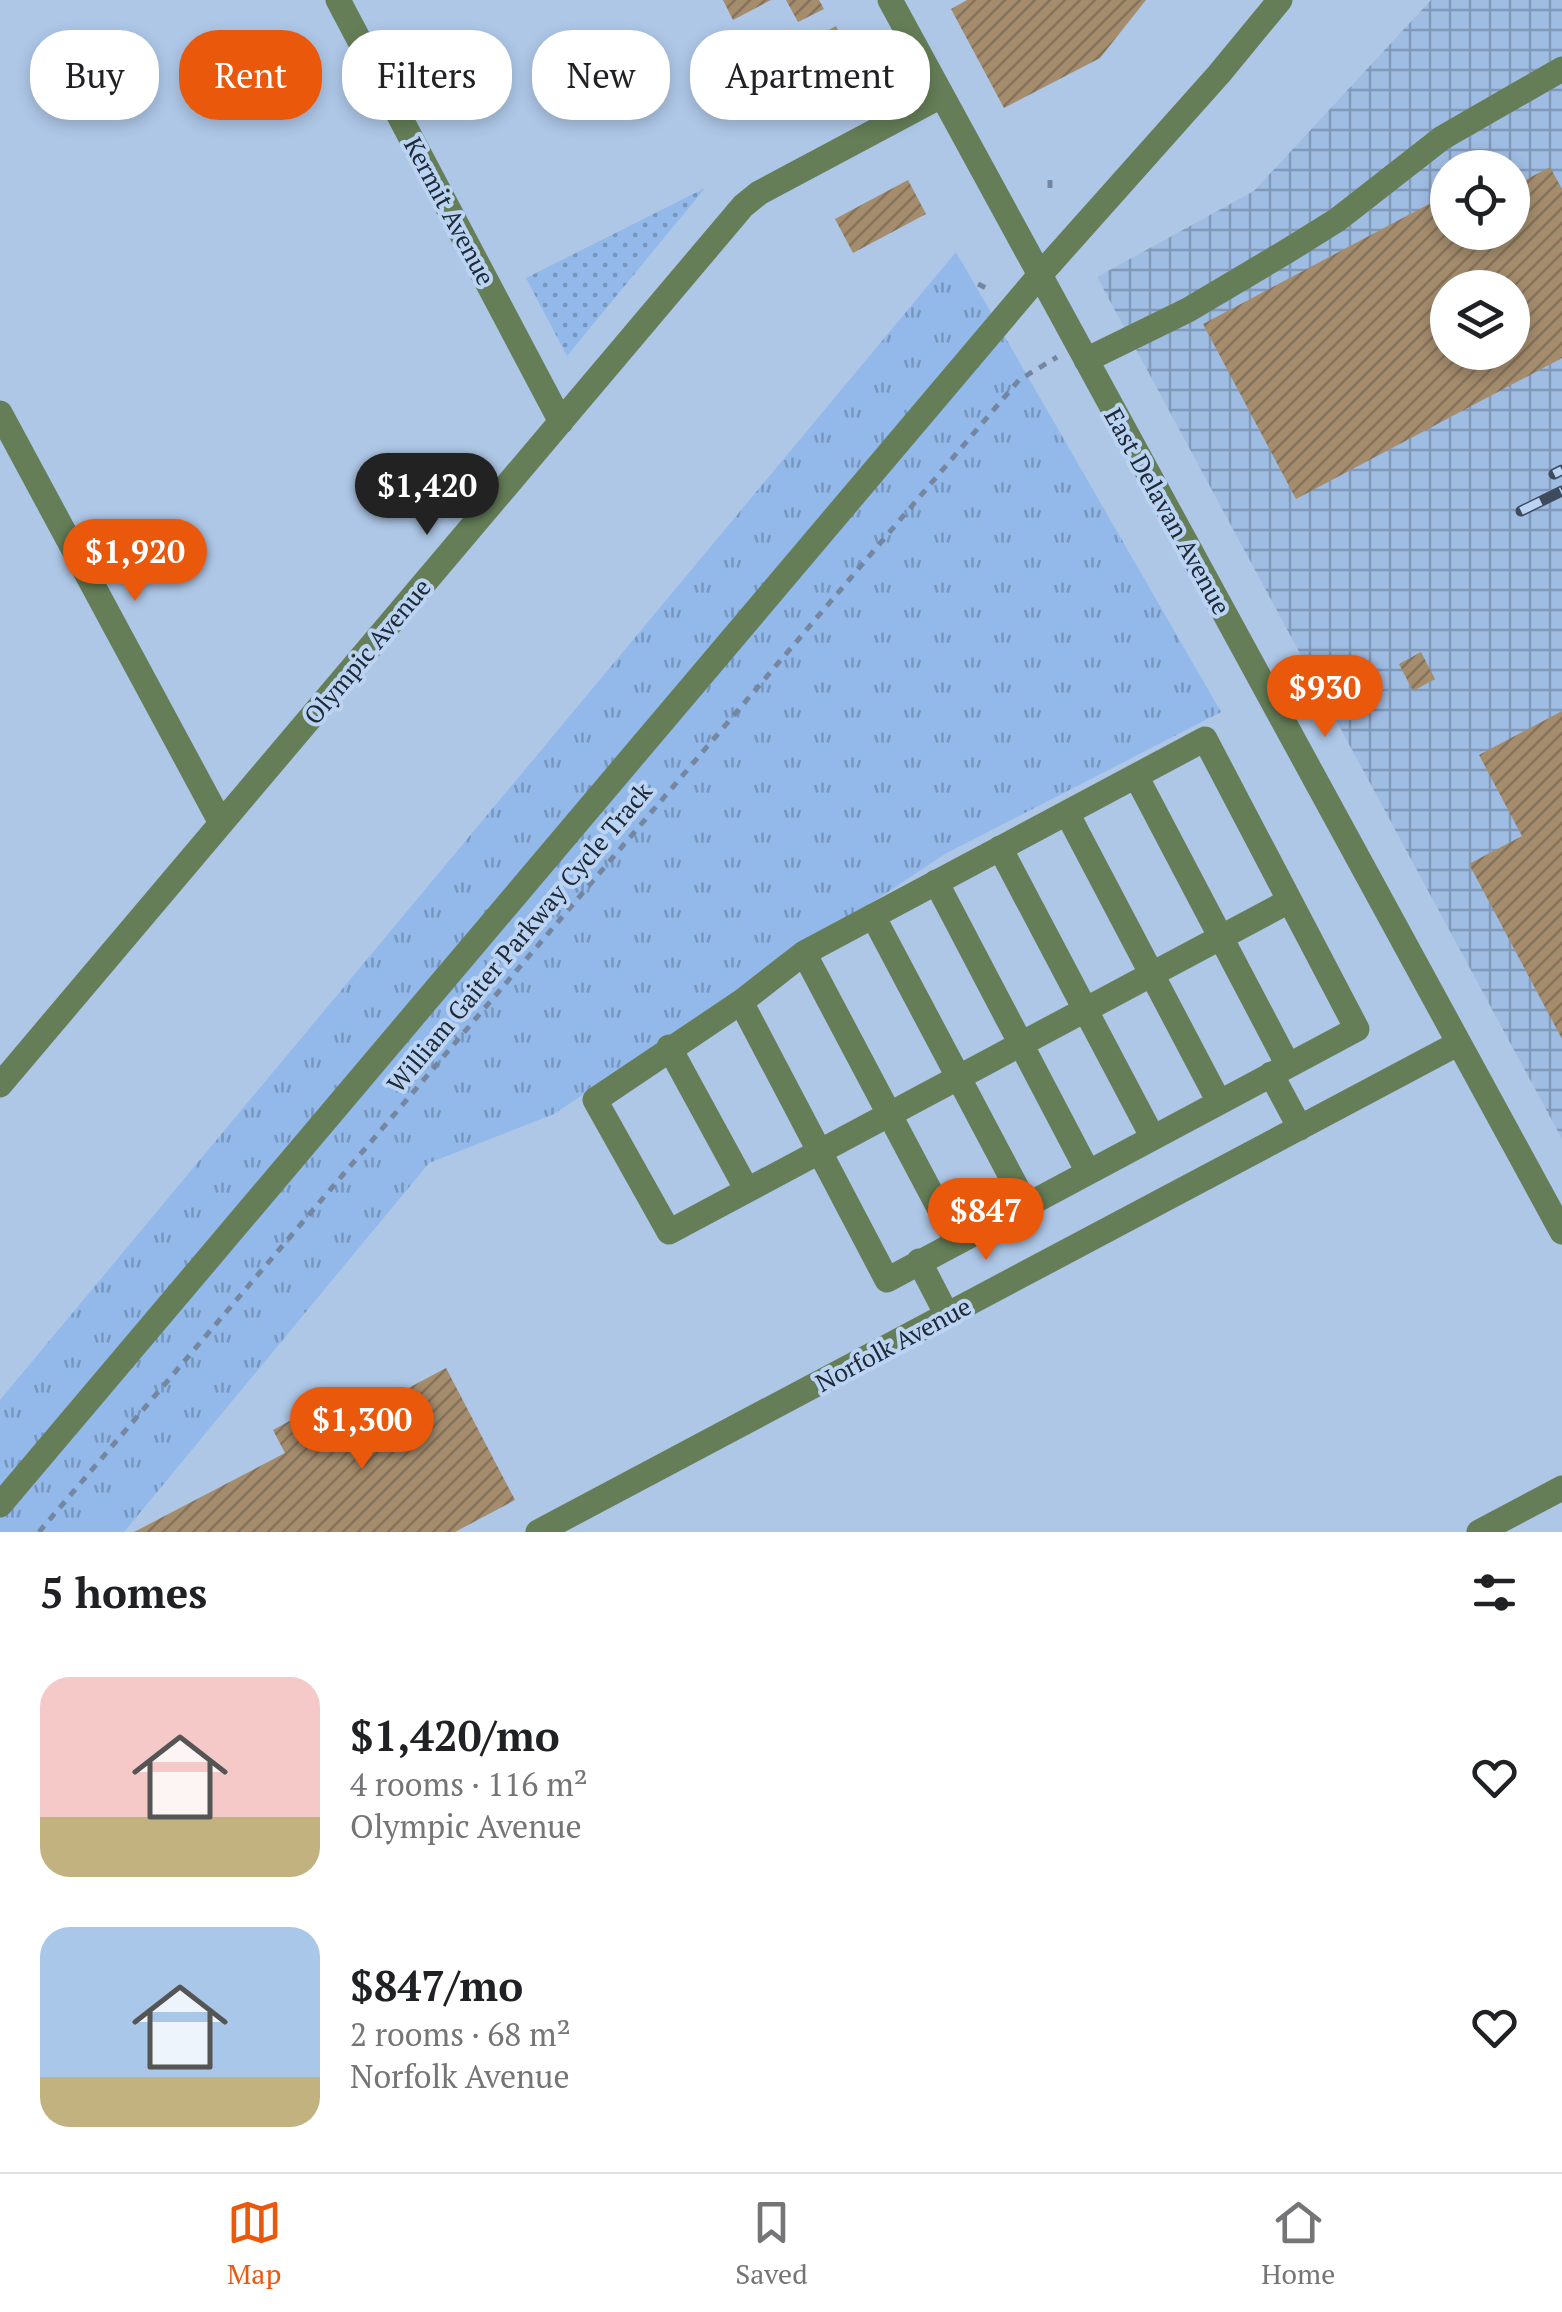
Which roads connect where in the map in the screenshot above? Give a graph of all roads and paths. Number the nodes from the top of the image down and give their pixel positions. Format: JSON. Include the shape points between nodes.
{"nodes":[{"id":1,"x":338,"y":0,"type":"edge"},
{"id":2,"x":890,"y":0,"type":"edge"},
{"id":3,"x":1280,"y":0,"type":"edge"},
{"id":4,"x":1562,"y":69,"type":"edge"},
{"id":5,"x":941,"y":96,"type":"junction"},
{"id":6,"x":1050,"y":178,"type":"dead end"},
{"id":7,"x":1050,"y":188,"type":"dead end"},
{"id":8,"x":1040,"y":276,"type":"junction"},
{"id":9,"x":978,"y":284,"type":"dead end"},
{"id":10,"x":986,"y":288,"type":"dead end"},
{"id":11,"x":1086,"y":360,"type":"junction"},
{"id":12,"x":1032,"y":370,"type":"dead end"},
{"id":13,"x":0,"y":412,"type":"edge"},
{"id":14,"x":562,"y":422,"type":"junction"},
{"id":15,"x":1136,"y":776,"type":"junction"},
{"id":16,"x":1066,"y":813,"type":"junction"},
{"id":17,"x":221,"y":822,"type":"junction"},
{"id":18,"x":1000,"y":848,"type":"junction"},
{"id":19,"x":936,"y":882,"type":"junction"},
{"id":20,"x":1290,"y":901,"type":"junction"},
{"id":21,"x":874,"y":916,"type":"junction"},
{"id":22,"x":1220,"y":938,"type":"junction"},
{"id":23,"x":804,"y":953,"type":"junction"},
{"id":24,"x":1151,"y":975,"type":"junction"},
{"id":25,"x":741,"y":1002,"type":"junction"},
{"id":26,"x":1085,"y":1010,"type":"junction"},
{"id":27,"x":1459,"y":1043,"type":"junction"},
{"id":28,"x":1020,"y":1044,"type":"junction"},
{"id":29,"x":669,"y":1047,"type":"junction"},
{"id":30,"x":1280,"y":1070,"type":"junction"},
{"id":31,"x":958,"y":1078,"type":"junction"},
{"id":32,"x":0,"y":1085,"type":"edge"},
{"id":33,"x":1219,"y":1102,"type":"junction"},
{"id":34,"x":888,"y":1115,"type":"junction"},
{"id":35,"x":1300,"y":1128,"type":"junction"},
{"id":36,"x":1153,"y":1138,"type":"junction"},
{"id":37,"x":819,"y":1152,"type":"junction"},
{"id":38,"x":1088,"y":1172,"type":"junction"},
{"id":39,"x":748,"y":1190,"type":"junction"},
{"id":40,"x":1026,"y":1205,"type":"junction"},
{"id":41,"x":1562,"y":1232,"type":"edge"},
{"id":42,"x":956,"y":1242,"type":"junction"},
{"id":43,"x":920,"y":1260,"type":"junction"},
{"id":44,"x":947,"y":1315,"type":"junction"},
{"id":45,"x":1562,"y":1488,"type":"edge"},
{"id":46,"x":0,"y":1505,"type":"edge"},
{"id":47,"x":39,"y":1532,"type":"edge"},
{"id":48,"x":538,"y":1532,"type":"edge"},
{"id":49,"x":1479,"y":1532,"type":"edge"}],
"edges":[{"from":1,"to":14,"type":"street","name":"Kermit Avenue"},
{"from":2,"to":5,"type":"street","name":"East Delavan Avenue"},
{"from":3,"to":8,"type":"street"},
{"from":4,"to":11,"type":"street","via":[[1442,138],[1284,253]]},
{"from":5,"to":8,"type":"street","name":"East Delavan Avenue"},
{"from":5,"to":14,"type":"street","name":"Olympic Avenue","via":[[751,198]]},
{"from":6,"to":7,"type":"path"},
{"from":8,"to":11,"type":"street","name":"East Delavan Avenue"},
{"from":8,"to":46,"type":"street"},
{"from":9,"to":10,"type":"path"},
{"from":11,"to":27,"type":"street","name":"East Delavan Avenue"},
{"from":12,"to":47,"type":"path","name":"William Gaiter Parkway Cycle Track"},
{"from":13,"to":17,"type":"street"},
{"from":14,"to":17,"type":"street","name":"Olympic Avenue"},
{"from":15,"to":16,"type":"street"},
{"from":15,"to":20,"type":"street","via":[[1205,739]]},
{"from":15,"to":22,"type":"street"},
{"from":16,"to":18,"type":"street"},
{"from":16,"to":24,"type":"street"},
{"from":17,"to":32,"type":"street","name":"Olympic Avenue"},
{"from":18,"to":19,"type":"street"},
{"from":18,"to":26,"type":"street"},
{"from":19,"to":21,"type":"street"},
{"from":19,"to":28,"type":"street"},
{"from":20,"to":22,"type":"street"},
{"from":20,"to":30,"type":"street","via":[[1357,1028]]},
{"from":21,"to":23,"type":"street"},
{"from":21,"to":31,"type":"street"},
{"from":22,"to":24,"type":"street"},
{"from":22,"to":30,"type":"street"},
{"from":23,"to":25,"type":"street"},
{"from":23,"to":34,"type":"street"},
{"from":24,"to":26,"type":"street"},
{"from":24,"to":33,"type":"street"},
{"from":25,"to":29,"type":"street"},
{"from":25,"to":37,"type":"street"},
{"from":26,"to":28,"type":"street"},
{"from":26,"to":36,"type":"street"},
{"from":27,"to":35,"type":"street","name":"Norfolk Avenue"},
{"from":27,"to":41,"type":"street","name":"East Delavan Avenue"},
{"from":28,"to":31,"type":"street"},
{"from":28,"to":38,"type":"street"},
{"from":29,"to":39,"type":"street"},
{"from":29,"to":39,"type":"street","via":[[595,1100],[668,1232]]},
{"from":30,"to":33,"type":"street"},
{"from":30,"to":35,"type":"street"},
{"from":31,"to":34,"type":"street"},
{"from":31,"to":40,"type":"street"},
{"from":33,"to":36,"type":"street"},
{"from":34,"to":37,"type":"street"},
{"from":34,"to":42,"type":"street"},
{"from":35,"to":44,"type":"street","name":"Norfolk Avenue"},
{"from":36,"to":38,"type":"street"},
{"from":37,"to":39,"type":"street"},
{"from":37,"to":43,"type":"street","via":[[887,1280]]},
{"from":38,"to":40,"type":"street"},
{"from":40,"to":42,"type":"street"},
{"from":42,"to":43,"type":"street"},
{"from":43,"to":44,"type":"street"},
{"from":44,"to":48,"type":"street","name":"Norfolk Avenue"},
{"from":45,"to":49,"type":"street"}]}
